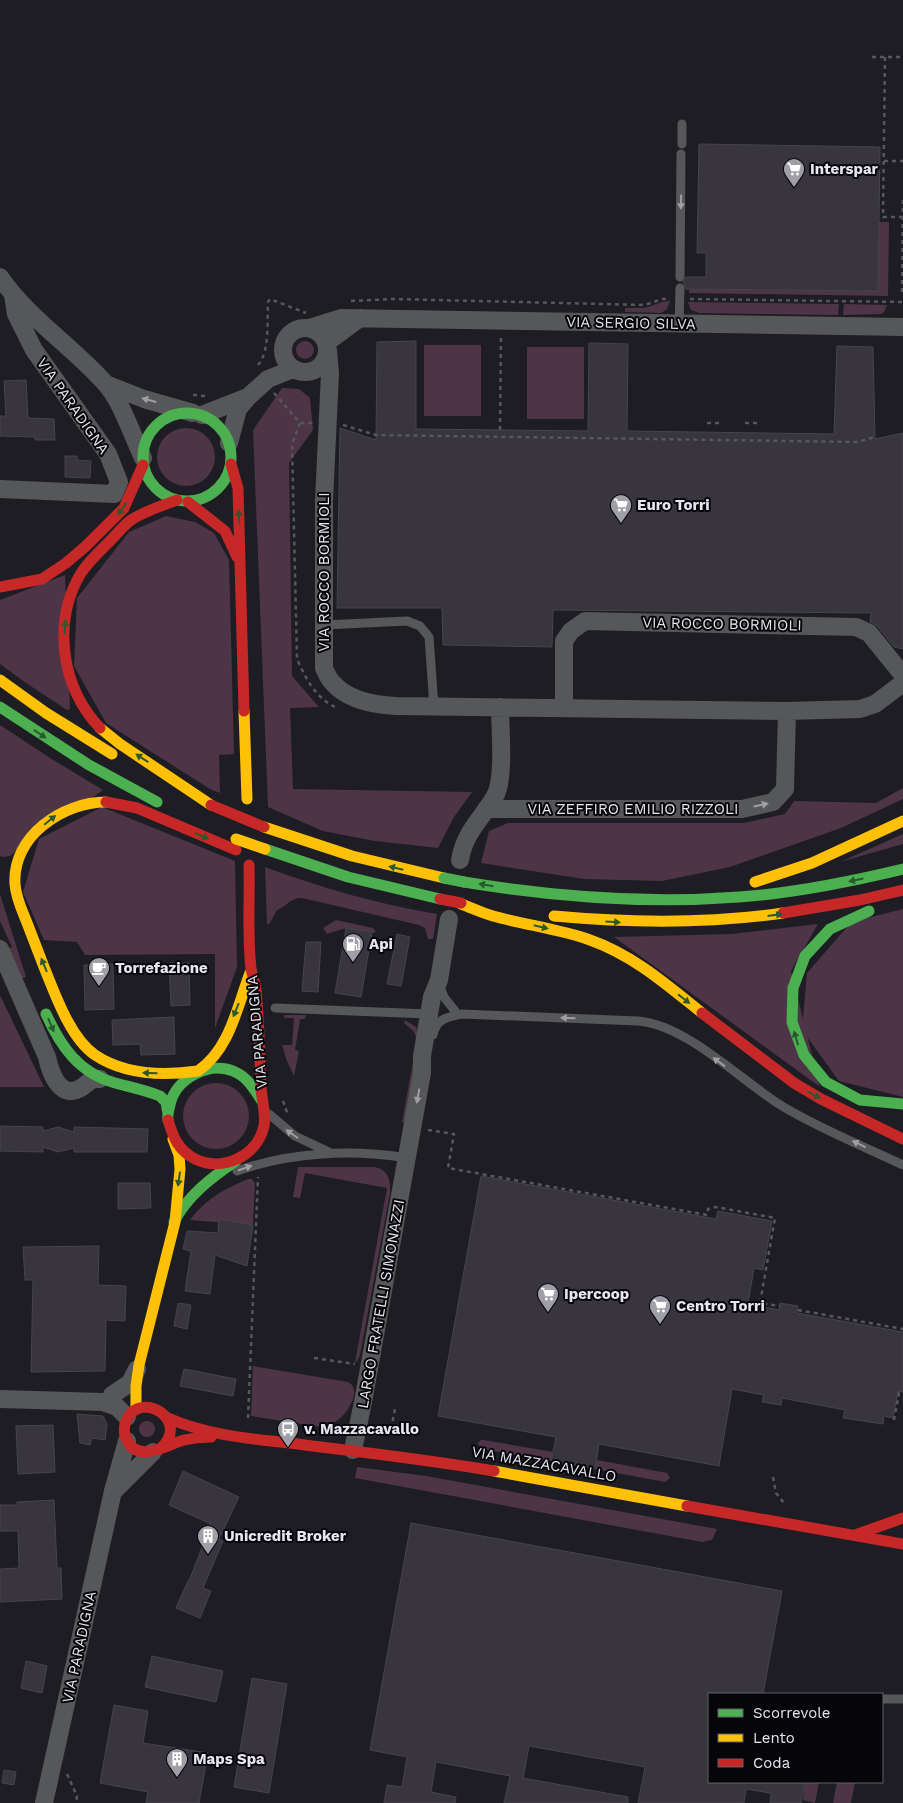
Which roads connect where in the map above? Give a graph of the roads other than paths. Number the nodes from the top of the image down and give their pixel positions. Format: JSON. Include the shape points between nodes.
{"nodes":[{"id":1,"x":682,"y":124,"type":"dead end"},
{"id":2,"x":682,"y":144,"type":"dead end"},
{"id":3,"x":681,"y":154,"type":"dead end"},
{"id":4,"x":0,"y":277,"type":"edge"},
{"id":5,"x":680,"y":277,"type":"dead end"},
{"id":6,"x":680,"y":288,"type":"dead end"},
{"id":7,"x":12,"y":296,"type":"junction"},
{"id":8,"x":360,"y":318,"type":"junction"},
{"id":9,"x":308,"y":321,"type":"junction"},
{"id":10,"x":679,"y":324,"type":"junction"},
{"id":11,"x":903,"y":327,"type":"edge"},
{"id":12,"x":284,"y":344,"type":"junction"},
{"id":13,"x":327,"y":347,"type":"junction"},
{"id":14,"x":297,"y":371,"type":"junction"},
{"id":15,"x":266,"y":381,"type":"junction"},
{"id":16,"x":106,"y":384,"type":"junction"},
{"id":17,"x":248,"y":397,"type":"junction"},
{"id":18,"x":328,"y":402,"type":"junction"},
{"id":19,"x":198,"y":414,"type":"junction"},
{"id":20,"x":230,"y":443,"type":"junction"},
{"id":21,"x":143,"y":462,"type":"junction"},
{"id":22,"x":231,"y":464,"type":"junction"},
{"id":23,"x":0,"y":489,"type":"edge"},
{"id":24,"x":182,"y":501,"type":"junction"},
{"id":25,"x":241,"y":566,"type":"junction"},
{"id":26,"x":0,"y":587,"type":"edge"},
{"id":27,"x":324,"y":625,"type":"junction"},
{"id":28,"x":903,"y":675,"type":"edge"},
{"id":29,"x":0,"y":680,"type":"edge"},
{"id":30,"x":903,"y":683,"type":"edge"},
{"id":31,"x":0,"y":707,"type":"edge"},
{"id":32,"x":434,"y":707,"type":"junction"},
{"id":33,"x":500,"y":707,"type":"junction"},
{"id":34,"x":564,"y":707,"type":"junction"},
{"id":35,"x":787,"y":711,"type":"junction"},
{"id":36,"x":247,"y":799,"type":"dead end"},
{"id":37,"x":211,"y":805,"type":"junction"},
{"id":38,"x":166,"y":807,"type":"dead end"},
{"id":39,"x":486,"y":809,"type":"junction"},
{"id":40,"x":179,"y":813,"type":"dead end"},
{"id":41,"x":903,"y":820,"type":"edge"},
{"id":42,"x":236,"y":844,"type":"junction"},
{"id":43,"x":460,"y":860,"type":"dead end"},
{"id":44,"x":249,"y":865,"type":"dead end"},
{"id":45,"x":903,"y":869,"type":"edge"},
{"id":46,"x":903,"y":890,"type":"edge"},
{"id":47,"x":6,"y":896,"type":"dead end"},
{"id":48,"x":635,"y":901,"type":"junction"},
{"id":49,"x":453,"y":902,"type":"junction"},
{"id":50,"x":880,"y":908,"type":"dead end"},
{"id":51,"x":450,"y":919,"type":"dead end"},
{"id":52,"x":15,"y":923,"type":"dead end"},
{"id":53,"x":0,"y":949,"type":"edge"},
{"id":54,"x":251,"y":964,"type":"junction"},
{"id":55,"x":439,"y":980,"type":"junction"},
{"id":56,"x":41,"y":1001,"type":"dead end"},
{"id":57,"x":276,"y":1008,"type":"dead end"},
{"id":58,"x":435,"y":1010,"type":"junction"},
{"id":59,"x":458,"y":1012,"type":"junction"},
{"id":60,"x":46,"y":1055,"type":"junction"},
{"id":61,"x":70,"y":1058,"type":"junction"},
{"id":62,"x":109,"y":1063,"type":"junction"},
{"id":63,"x":198,"y":1071,"type":"junction"},
{"id":64,"x":422,"y":1073,"type":"junction"},
{"id":65,"x":100,"y":1079,"type":"junction"},
{"id":66,"x":262,"y":1101,"type":"junction"},
{"id":67,"x":903,"y":1104,"type":"edge"},
{"id":68,"x":168,"y":1114,"type":"junction"},
{"id":69,"x":173,"y":1137,"type":"junction"},
{"id":70,"x":903,"y":1139,"type":"edge"},
{"id":71,"x":332,"y":1152,"type":"junction"},
{"id":72,"x":242,"y":1157,"type":"junction"},
{"id":73,"x":407,"y":1158,"type":"junction"},
{"id":74,"x":903,"y":1165,"type":"edge"},
{"id":75,"x":201,"y":1188,"type":"junction"},
{"id":76,"x":174,"y":1222,"type":"junction"},
{"id":77,"x":144,"y":1348,"type":"junction"},
{"id":78,"x":137,"y":1369,"type":"junction"},
{"id":79,"x":112,"y":1395,"type":"junction"},
{"id":80,"x":0,"y":1399,"type":"edge"},
{"id":81,"x":26,"y":1399,"type":"junction"},
{"id":82,"x":158,"y":1408,"type":"junction"},
{"id":83,"x":132,"y":1413,"type":"junction"},
{"id":84,"x":168,"y":1418,"type":"junction"},
{"id":85,"x":225,"y":1435,"type":"junction"},
{"id":86,"x":127,"y":1441,"type":"junction"},
{"id":87,"x":157,"y":1450,"type":"junction"},
{"id":88,"x":353,"y":1450,"type":"junction"},
{"id":89,"x":113,"y":1491,"type":"junction"},
{"id":90,"x":903,"y":1518,"type":"edge"},
{"id":91,"x":855,"y":1535,"type":"junction"},
{"id":92,"x":903,"y":1544,"type":"edge"},
{"id":93,"x":883,"y":1699,"type":"edge"},
{"id":94,"x":903,"y":1699,"type":"edge"},
{"id":95,"x":44,"y":1803,"type":"edge"}],
"edges":[{"from":1,"to":2,"type":"lane"},
{"from":3,"to":5,"type":"lane","one_way":true},
{"from":4,"to":7,"type":"street","name":"VIA PARADIGNA"},
{"from":6,"to":10,"type":"lane"},
{"from":7,"to":16,"type":"street","name":"VIA PARADIGNA"},
{"from":7,"to":23,"type":"street","name":"VIA PARADIGNA","via":[[16,314],[34,350],[108,454],[119,482],[114,494]]},
{"from":8,"to":9,"type":"street","name":"VIA SERGIO SILVA"},
{"from":8,"to":10,"type":"street","name":"VIA SERGIO SILVA"},
{"from":8,"to":13,"type":"street"},
{"from":9,"to":12,"type":"street","via":[[288,336]]},
{"from":9,"to":13,"type":"street","via":[[323,336]]},
{"from":10,"to":11,"type":"street","name":"VIA SERGIO SILVA"},
{"from":12,"to":14,"type":"street","via":[[284,358]]},
{"from":12,"to":15,"type":"street"},
{"from":13,"to":14,"type":"street","via":[[326,358],[316,370]]},
{"from":13,"to":18,"type":"street","name":"VIA ROCCO BORMIOLI","via":[[330,373]]},
{"from":14,"to":15,"type":"street"},
{"from":14,"to":18,"type":"street","via":[[311,381]]},
{"from":15,"to":17,"type":"street"},
{"from":19,"to":16,"type":"street","name":"VIA PARADIGNA","one_way":true},
{"from":16,"to":21,"type":"street","name":"VIA PARADIGNA","via":[[126,417]]},
{"from":17,"to":19,"type":"street"},
{"from":17,"to":20,"type":"street","via":[[238,409]]},
{"from":18,"to":27,"type":"street","name":"VIA ROCCO BORMIOLI"},
{"from":19,"to":20,"type":"main road","name":"VIA PARADIGNA","via":[[219,426]]},
{"from":19,"to":21,"type":"main road","via":[[178,414],[152,430],[145,443]]},
{"from":20,"to":22,"type":"main road","name":"VIA PARADIGNA"},
{"from":21,"to":24,"type":"main road","name":"VIA PARADIGNA","via":[[150,481],[162,494]]},
{"from":21,"to":26,"type":"main road","one_way":true,"via":[[124,508],[66,564],[42,579]]},
{"from":22,"to":24,"type":"main road","name":"VIA PARADIGNA","via":[[217,491],[203,498]]},
{"from":25,"to":22,"type":"main road","name":"VIA PARADIGNA","one_way":true,"via":[[238,488]]},
{"from":24,"to":25,"type":"main road","name":"VIA PARADIGNA","via":[[225,531]]},
{"from":37,"to":24,"type":"main road","one_way":true,"via":[[96,724],[77,694],[65,652],[68,602],[86,565],[132,519]]},
{"from":25,"to":36,"type":"main road","name":"VIA PARADIGNA"},
{"from":27,"to":32,"type":"street","name":"VIA ROCCO BORMIOLI","via":[[324,668],[332,682],[346,693],[363,702],[385,706]]},
{"from":27,"to":32,"type":"lane","via":[[408,621],[420,626],[429,637]]},
{"from":28,"to":34,"type":"street","name":"VIA ROCCO BORMIOLI","via":[[869,633],[856,627],[585,622],[571,631],[564,641]]},
{"from":29,"to":37,"type":"main road","via":[[124,761]]},
{"from":30,"to":35,"type":"street","name":"VIA ROCCO BORMIOLI","via":[[874,704],[860,709]]},
{"from":31,"to":38,"type":"main road","one_way":true,"via":[[89,765]]},
{"from":32,"to":33,"type":"street","name":"VIA ROCCO BORMIOLI"},
{"from":33,"to":34,"type":"street","name":"VIA ROCCO BORMIOLI"},
{"from":33,"to":39,"type":"street","via":[[500,775],[496,794]]},
{"from":34,"to":35,"type":"street","name":"VIA ROCCO BORMIOLI"},
{"from":39,"to":35,"type":"street","name":"VIA ZEFFIRO EMILIO RIZZOLI","one_way":true,"via":[[742,809],[773,802],[785,789]]},
{"from":48,"to":37,"type":"main road","one_way":true,"bridge":true,"via":[[554,895],[444,878],[315,845]]},
{"from":39,"to":43,"type":"street","via":[[468,834]]},
{"from":40,"to":42,"type":"main road"},
{"from":41,"to":48,"type":"main road","via":[[779,876],[720,889]]},
{"from":42,"to":49,"type":"main road","bridge":true,"via":[[364,882]]},
{"from":62,"to":42,"type":"main road","one_way":true,"via":[[92,1052],[77,1036],[38,950],[16,890],[16,868],[24,850],[42,826],[62,811],[86,803],[104,802],[140,810]]},
{"from":44,"to":54,"type":"main road","name":"VIA PARADIGNA"},
{"from":45,"to":48,"type":"main road","one_way":true,"via":[[839,884],[762,896]]},
{"from":49,"to":46,"type":"main road","one_way":true,"via":[[572,918],[684,923],[780,915]]},
{"from":47,"to":52,"type":"main road"},
{"from":49,"to":70,"type":"main road","one_way":true,"via":[[492,916],[590,940],[622,954],[794,1083]]},
{"from":67,"to":50,"type":"main road","one_way":true,"via":[[858,1098],[828,1084],[801,1053],[793,1026],[794,984],[811,946],[840,922]]},
{"from":51,"to":55,"type":"street","name":"LARGO FRATELLI SIMONAZZI"},
{"from":53,"to":60,"type":"street"},
{"from":54,"to":63,"type":"main road","name":"VIA PARADIGNA","one_way":true,"via":[[223,1042],[212,1062]]},
{"from":54,"to":66,"type":"main road","name":"VIA PARADIGNA","via":[[256,988]]},
{"from":55,"to":58,"type":"street","name":"LARGO FRATELLI SIMONAZZI","via":[[432,995]]},
{"from":55,"to":59,"type":"lane","via":[[444,997]]},
{"from":56,"to":61,"type":"main road","one_way":true,"via":[[56,1036]]},
{"from":57,"to":58,"type":"lane"},
{"from":58,"to":59,"type":"lane"},
{"from":58,"to":64,"type":"street","name":"LARGO FRATELLI SIMONAZZI","via":[[422,1056]]},
{"from":59,"to":64,"type":"lane","via":[[435,1026]]},
{"from":74,"to":59,"type":"lane","one_way":true,"via":[[784,1107],[686,1038],[664,1027],[644,1022]]},
{"from":60,"to":61,"type":"street","via":[[54,1060]]},
{"from":60,"to":65,"type":"street","via":[[52,1075],[64,1089],[78,1090],[90,1080]]},
{"from":61,"to":62,"type":"street"},
{"from":61,"to":65,"type":"main road","via":[[85,1072]]},
{"from":63,"to":62,"type":"main road","one_way":true,"via":[[148,1074]]},
{"from":63,"to":66,"type":"main road","name":"VIA PARADIGNA","via":[[214,1068],[237,1072],[255,1087]]},
{"from":63,"to":68,"type":"main road","name":"VIA PARADIGNA","via":[[184,1079],[174,1091]]},
{"from":64,"to":73,"type":"street","name":"LARGO FRATELLI SIMONAZZI","one_way":true},
{"from":65,"to":68,"type":"main road","via":[[160,1096],[166,1102]]},
{"from":71,"to":66,"type":"lane","one_way":true,"via":[[290,1133],[270,1115]]},
{"from":66,"to":72,"type":"main road","name":"VIA PARADIGNA","via":[[265,1117],[262,1132],[254,1147]]},
{"from":68,"to":69,"type":"main road","name":"VIA PARADIGNA"},
{"from":69,"to":72,"type":"main road","name":"VIA PARADIGNA","via":[[182,1150],[203,1162],[219,1164]]},
{"from":69,"to":76,"type":"main road","name":"VIA PARADIGNA","one_way":true,"via":[[181,1163]]},
{"from":71,"to":73,"type":"lane"},
{"from":75,"to":71,"type":"lane","one_way":true,"via":[[228,1174],[261,1163]]},
{"from":72,"to":75,"type":"main road","name":"VIA PARADIGNA"},
{"from":73,"to":88,"type":"street","name":"LARGO FRATELLI SIMONAZZI"},
{"from":75,"to":76,"type":"main road","name":"VIA PARADIGNA"},
{"from":76,"to":77,"type":"main road","name":"VIA PARADIGNA"},
{"from":77,"to":78,"type":"main road","name":"VIA PARADIGNA"},
{"from":77,"to":82,"type":"main road","name":"VIA PARADIGNA","via":[[146,1381]]},
{"from":78,"to":79,"type":"street","name":"VIA PARADIGNA","via":[[130,1383]]},
{"from":78,"to":83,"type":"main road","name":"VIA PARADIGNA"},
{"from":79,"to":81,"type":"street"},
{"from":79,"to":83,"type":"street","via":[[127,1399]]},
{"from":80,"to":81,"type":"street"},
{"from":81,"to":83,"type":"street","via":[[103,1402]]},
{"from":82,"to":83,"type":"main road","via":[[146,1406]]},
{"from":82,"to":84,"type":"main road","name":"VIA PARADIGNA"},
{"from":83,"to":86,"type":"main road","name":"VIA PARADIGNA","via":[[124,1426]]},
{"from":84,"to":85,"type":"main road","name":"VIA MAZZACAVALLO"},
{"from":84,"to":87,"type":"main road","via":[[171,1430],[168,1439]]},
{"from":85,"to":87,"type":"main road","name":"VIA MAZZACAVALLO","via":[[184,1440]]},
{"from":85,"to":88,"type":"main road","name":"VIA MAZZACAVALLO"},
{"from":86,"to":87,"type":"main road","via":[[144,1452]]},
{"from":86,"to":89,"type":"street","name":"VIA PARADIGNA"},
{"from":87,"to":89,"type":"street"},
{"from":88,"to":91,"type":"main road","name":"VIA MAZZACAVALLO","via":[[444,1462]]},
{"from":89,"to":95,"type":"street","name":"VIA PARADIGNA"},
{"from":90,"to":91,"type":"main road","name":"VIA MAZZACAVALLO"},
{"from":91,"to":92,"type":"main road","name":"VIA MAZZACAVALLO"},
{"from":93,"to":94,"type":"lane"}]}
